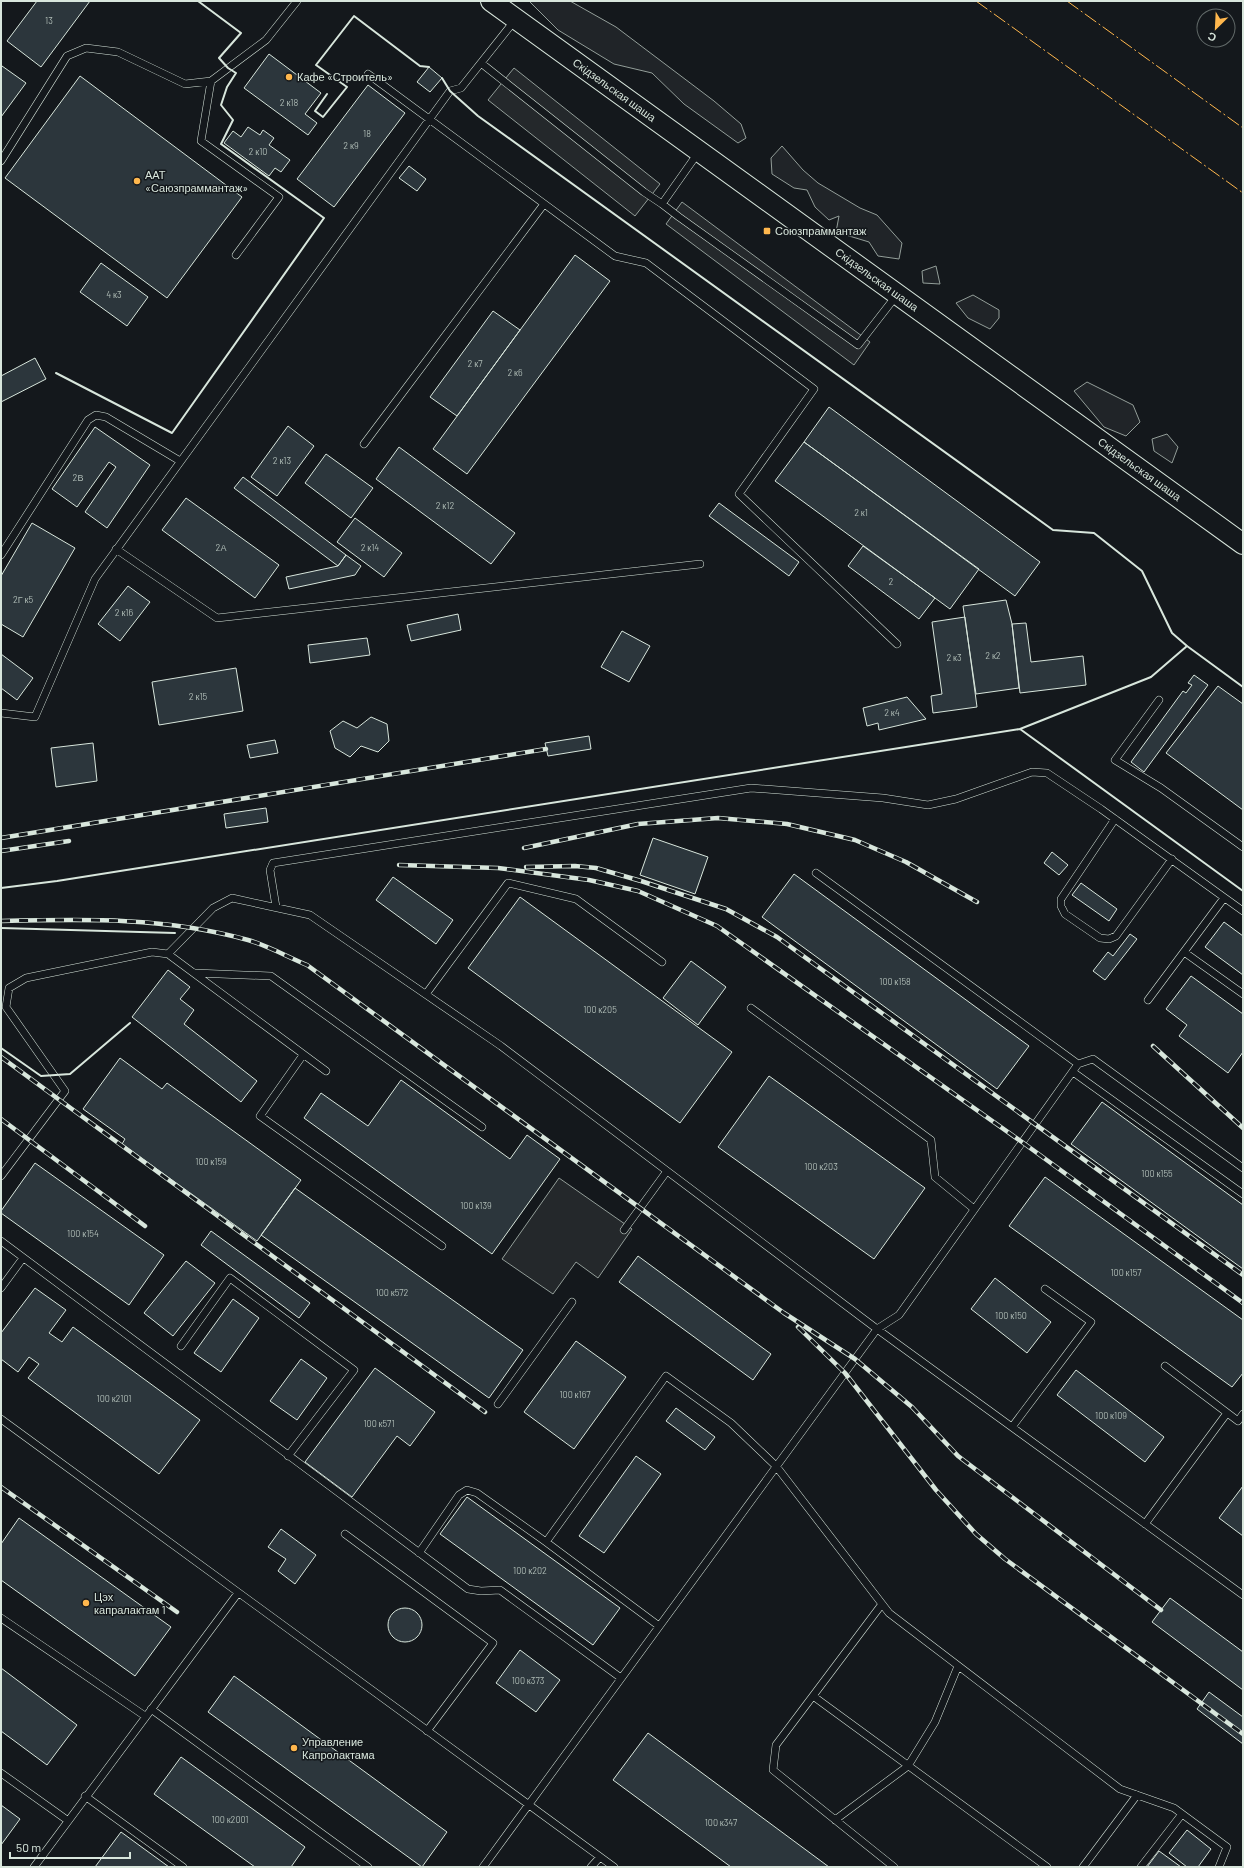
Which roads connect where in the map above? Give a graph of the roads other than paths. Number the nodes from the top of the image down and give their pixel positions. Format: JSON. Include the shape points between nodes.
{"nodes":[{"id":1,"x":297,"y":1,"type":"edge"},
{"id":2,"x":491,"y":1,"type":"edge"},
{"id":3,"x":516,"y":19,"type":"junction"},
{"id":4,"x":481,"y":63,"type":"junction"},
{"id":5,"x":368,"y":74,"type":"dead end"},
{"id":6,"x":211,"y":81,"type":"junction"},
{"id":7,"x":429,"y":120,"type":"junction"},
{"id":8,"x":699,"y":151,"type":"junction"},
{"id":9,"x":1,"y":161,"type":"edge"},
{"id":10,"x":544,"y":204,"type":"junction"},
{"id":11,"x":662,"y":204,"type":"junction"},
{"id":12,"x":236,"y":255,"type":"dead end"},
{"id":13,"x":897,"y":294,"type":"junction"},
{"id":14,"x":364,"y":444,"type":"dead end"},
{"id":15,"x":180,"y":461,"type":"junction"},
{"id":16,"x":1243,"y":544,"type":"edge"},
{"id":17,"x":116,"y":549,"type":"junction"},
{"id":18,"x":1,"y":555,"type":"edge"},
{"id":19,"x":700,"y":564,"type":"dead end"},
{"id":20,"x":897,"y":644,"type":"dead end"},
{"id":21,"x":1159,"y":700,"type":"dead end"},
{"id":22,"x":1,"y":712,"type":"edge"},
{"id":23,"x":1115,"y":818,"type":"junction"},
{"id":24,"x":1243,"y":847,"type":"edge"},
{"id":25,"x":1172,"y":859,"type":"junction"},
{"id":26,"x":816,"y":873,"type":"dead end"},
{"id":27,"x":1224,"y":898,"type":"junction"},
{"id":28,"x":276,"y":907,"type":"junction"},
{"id":29,"x":1243,"y":911,"type":"edge"},
{"id":30,"x":1184,"y":952,"type":"junction"},
{"id":31,"x":168,"y":954,"type":"junction"},
{"id":32,"x":662,"y":962,"type":"dead end"},
{"id":33,"x":194,"y":974,"type":"junction"},
{"id":34,"x":426,"y":994,"type":"junction"},
{"id":35,"x":1243,"y":994,"type":"edge"},
{"id":36,"x":1148,"y":1000,"type":"dead end"},
{"id":37,"x":751,"y":1008,"type":"dead end"},
{"id":38,"x":303,"y":1055,"type":"junction"},
{"id":39,"x":1078,"y":1064,"type":"junction"},
{"id":40,"x":326,"y":1071,"type":"dead end"},
{"id":41,"x":1072,"y":1072,"type":"junction"},
{"id":42,"x":482,"y":1127,"type":"dead end"},
{"id":43,"x":1243,"y":1168,"type":"edge"},
{"id":44,"x":667,"y":1171,"type":"junction"},
{"id":45,"x":1,"y":1176,"type":"edge"},
{"id":46,"x":1243,"y":1194,"type":"edge"},
{"id":47,"x":974,"y":1209,"type":"junction"},
{"id":48,"x":624,"y":1230,"type":"dead end"},
{"id":49,"x":1,"y":1241,"type":"edge"},
{"id":50,"x":442,"y":1246,"type":"dead end"},
{"id":51,"x":23,"y":1258,"type":"junction"},
{"id":52,"x":1,"y":1288,"type":"edge"},
{"id":53,"x":1045,"y":1289,"type":"dead end"},
{"id":54,"x":572,"y":1302,"type":"dead end"},
{"id":55,"x":877,"y":1329,"type":"junction"},
{"id":56,"x":181,"y":1346,"type":"dead end"},
{"id":57,"x":1165,"y":1366,"type":"dead end"},
{"id":58,"x":498,"y":1404,"type":"dead end"},
{"id":59,"x":1227,"y":1413,"type":"junction"},
{"id":60,"x":1243,"y":1414,"type":"edge"},
{"id":61,"x":1,"y":1419,"type":"edge"},
{"id":62,"x":1012,"y":1427,"type":"junction"},
{"id":63,"x":288,"y":1456,"type":"junction"},
{"id":64,"x":776,"y":1466,"type":"junction"},
{"id":65,"x":1145,"y":1524,"type":"junction"},
{"id":66,"x":345,"y":1534,"type":"dead end"},
{"id":67,"x":546,"y":1542,"type":"junction"},
{"id":68,"x":419,"y":1553,"type":"junction"},
{"id":69,"x":238,"y":1593,"type":"junction"},
{"id":70,"x":1243,"y":1594,"type":"edge"},
{"id":71,"x":882,"y":1604,"type":"junction"},
{"id":72,"x":1,"y":1618,"type":"edge"},
{"id":73,"x":659,"y":1626,"type":"junction"},
{"id":74,"x":958,"y":1666,"type":"junction"},
{"id":75,"x":621,"y":1678,"type":"junction"},
{"id":76,"x":813,"y":1696,"type":"junction"},
{"id":77,"x":151,"y":1709,"type":"junction"},
{"id":78,"x":145,"y":1716,"type":"junction"},
{"id":79,"x":427,"y":1731,"type":"junction"},
{"id":80,"x":908,"y":1766,"type":"junction"},
{"id":81,"x":1,"y":1773,"type":"edge"},
{"id":82,"x":1137,"y":1795,"type":"junction"},
{"id":83,"x":85,"y":1796,"type":"junction"},
{"id":84,"x":528,"y":1805,"type":"junction"},
{"id":85,"x":1182,"y":1814,"type":"junction"},
{"id":86,"x":67,"y":1820,"type":"junction"},
{"id":87,"x":835,"y":1820,"type":"junction"},
{"id":88,"x":600,"y":1857,"type":"junction"},
{"id":89,"x":34,"y":1867,"type":"edge"},
{"id":90,"x":182,"y":1867,"type":"edge"},
{"id":91,"x":368,"y":1867,"type":"edge"},
{"id":92,"x":483,"y":1867,"type":"edge"},
{"id":93,"x":591,"y":1867,"type":"edge"},
{"id":94,"x":614,"y":1867,"type":"edge"},
{"id":95,"x":894,"y":1867,"type":"edge"},
{"id":96,"x":1047,"y":1867,"type":"edge"},
{"id":97,"x":1083,"y":1867,"type":"edge"},
{"id":98,"x":1141,"y":1867,"type":"edge"},
{"id":99,"x":1219,"y":1867,"type":"edge"}],
"edges":[{"from":1,"to":6,"type":"lane","via":[[266,40]]},
{"from":2,"to":3,"type":"street","name":"Скідзельская шаша"},
{"from":3,"to":4,"type":"lane"},
{"from":3,"to":8,"type":"street","name":"Скідзельская шаша"},
{"from":4,"to":7,"type":"lane","via":[[461,88],[450,91]]},
{"from":4,"to":11,"type":"lane"},
{"from":5,"to":7,"type":"lane"},
{"from":6,"to":9,"type":"lane","via":[[185,84],[118,52],[86,48],[67,56]]},
{"from":6,"to":12,"type":"lane","via":[[201,141],[278,198]]},
{"from":7,"to":10,"type":"lane"},
{"from":7,"to":15,"type":"lane"},
{"from":8,"to":11,"type":"lane"},
{"from":8,"to":13,"type":"street","name":"Скідзельская шаша"},
{"from":10,"to":14,"type":"lane"},
{"from":10,"to":20,"type":"lane","via":[[615,256],[646,263],[814,388],[739,494]]},
{"from":11,"to":13,"type":"lane","via":[[858,345]]},
{"from":13,"to":16,"type":"street","name":"Скідзельская шаша"},
{"from":15,"to":17,"type":"lane"},
{"from":15,"to":18,"type":"lane","via":[[106,417],[96,415],[88,420]]},
{"from":17,"to":19,"type":"lane","via":[[217,618]]},
{"from":17,"to":22,"type":"lane","via":[[95,579],[35,717]]},
{"from":21,"to":24,"type":"lane","via":[[1115,760],[1161,788]]},
{"from":23,"to":25,"type":"lane"},
{"from":23,"to":25,"type":"lane","via":[[1061,899],[1065,914],[1100,938],[1116,936]]},
{"from":23,"to":28,"type":"lane","via":[[1047,773],[1032,772],[956,799],[928,805],[883,798],[751,788],[273,863],[270,870]]},
{"from":25,"to":27,"type":"lane"},
{"from":26,"to":39,"type":"lane"},
{"from":27,"to":29,"type":"lane"},
{"from":27,"to":30,"type":"lane"},
{"from":28,"to":31,"type":"lane","via":[[232,898],[213,908]]},
{"from":28,"to":34,"type":"lane","via":[[310,915]]},
{"from":30,"to":35,"type":"lane"},
{"from":30,"to":36,"type":"lane"},
{"from":31,"to":33,"type":"lane"},
{"from":31,"to":45,"type":"lane","via":[[152,952],[26,978],[9,988],[6,1007],[65,1091]]},
{"from":32,"to":34,"type":"lane","via":[[576,899],[508,883]]},
{"from":33,"to":38,"type":"lane"},
{"from":33,"to":42,"type":"lane","via":[[271,976]]},
{"from":34,"to":44,"type":"lane","via":[[501,1046]]},
{"from":37,"to":47,"type":"lane","via":[[931,1140],[935,1177]]},
{"from":38,"to":40,"type":"lane"},
{"from":38,"to":50,"type":"lane","via":[[260,1116]]},
{"from":39,"to":41,"type":"lane"},
{"from":39,"to":43,"type":"lane","via":[[1093,1059]]},
{"from":41,"to":46,"type":"lane"},
{"from":41,"to":47,"type":"lane"},
{"from":44,"to":48,"type":"lane"},
{"from":44,"to":55,"type":"lane"},
{"from":47,"to":55,"type":"lane","via":[[899,1316]]},
{"from":49,"to":51,"type":"lane"},
{"from":51,"to":52,"type":"lane"},
{"from":51,"to":63,"type":"lane"},
{"from":53,"to":62,"type":"lane","via":[[1091,1322]]},
{"from":54,"to":58,"type":"lane"},
{"from":55,"to":62,"type":"lane"},
{"from":55,"to":64,"type":"lane"},
{"from":56,"to":63,"type":"lane","via":[[230,1278],[354,1370]]},
{"from":57,"to":59,"type":"lane"},
{"from":59,"to":60,"type":"lane","via":[[1238,1421]]},
{"from":59,"to":65,"type":"lane"},
{"from":61,"to":69,"type":"lane"},
{"from":62,"to":65,"type":"lane"},
{"from":63,"to":68,"type":"lane"},
{"from":64,"to":67,"type":"lane","via":[[731,1423],[666,1376]]},
{"from":64,"to":71,"type":"lane"},
{"from":64,"to":73,"type":"lane"},
{"from":65,"to":70,"type":"lane"},
{"from":66,"to":79,"type":"lane","via":[[493,1644]]},
{"from":67,"to":68,"type":"lane","via":[[477,1493],[467,1490],[458,1495]]},
{"from":67,"to":73,"type":"lane"},
{"from":68,"to":75,"type":"lane","via":[[468,1589],[500,1590]]},
{"from":69,"to":77,"type":"lane"},
{"from":69,"to":79,"type":"lane"},
{"from":71,"to":74,"type":"lane","via":[[888,1613]]},
{"from":71,"to":76,"type":"lane"},
{"from":72,"to":78,"type":"lane"},
{"from":73,"to":75,"type":"lane"},
{"from":74,"to":80,"type":"lane","via":[[935,1722]]},
{"from":74,"to":82,"type":"lane","via":[[1120,1789]]},
{"from":75,"to":84,"type":"lane"},
{"from":76,"to":80,"type":"lane"},
{"from":76,"to":87,"type":"lane","via":[[776,1745],[773,1770]]},
{"from":77,"to":78,"type":"lane"},
{"from":77,"to":91,"type":"lane"},
{"from":78,"to":83,"type":"lane"},
{"from":79,"to":84,"type":"lane"},
{"from":80,"to":87,"type":"lane"},
{"from":80,"to":96,"type":"lane"},
{"from":81,"to":86,"type":"lane"},
{"from":82,"to":85,"type":"lane","via":[[1174,1808]]},
{"from":82,"to":97,"type":"lane"},
{"from":83,"to":86,"type":"lane"},
{"from":83,"to":90,"type":"lane"},
{"from":84,"to":88,"type":"lane"},
{"from":84,"to":92,"type":"lane"},
{"from":85,"to":98,"type":"lane"},
{"from":85,"to":99,"type":"lane","via":[[1227,1847]]},
{"from":86,"to":89,"type":"lane"},
{"from":87,"to":95,"type":"lane"},
{"from":88,"to":93,"type":"lane"},
{"from":88,"to":94,"type":"lane"}]}
